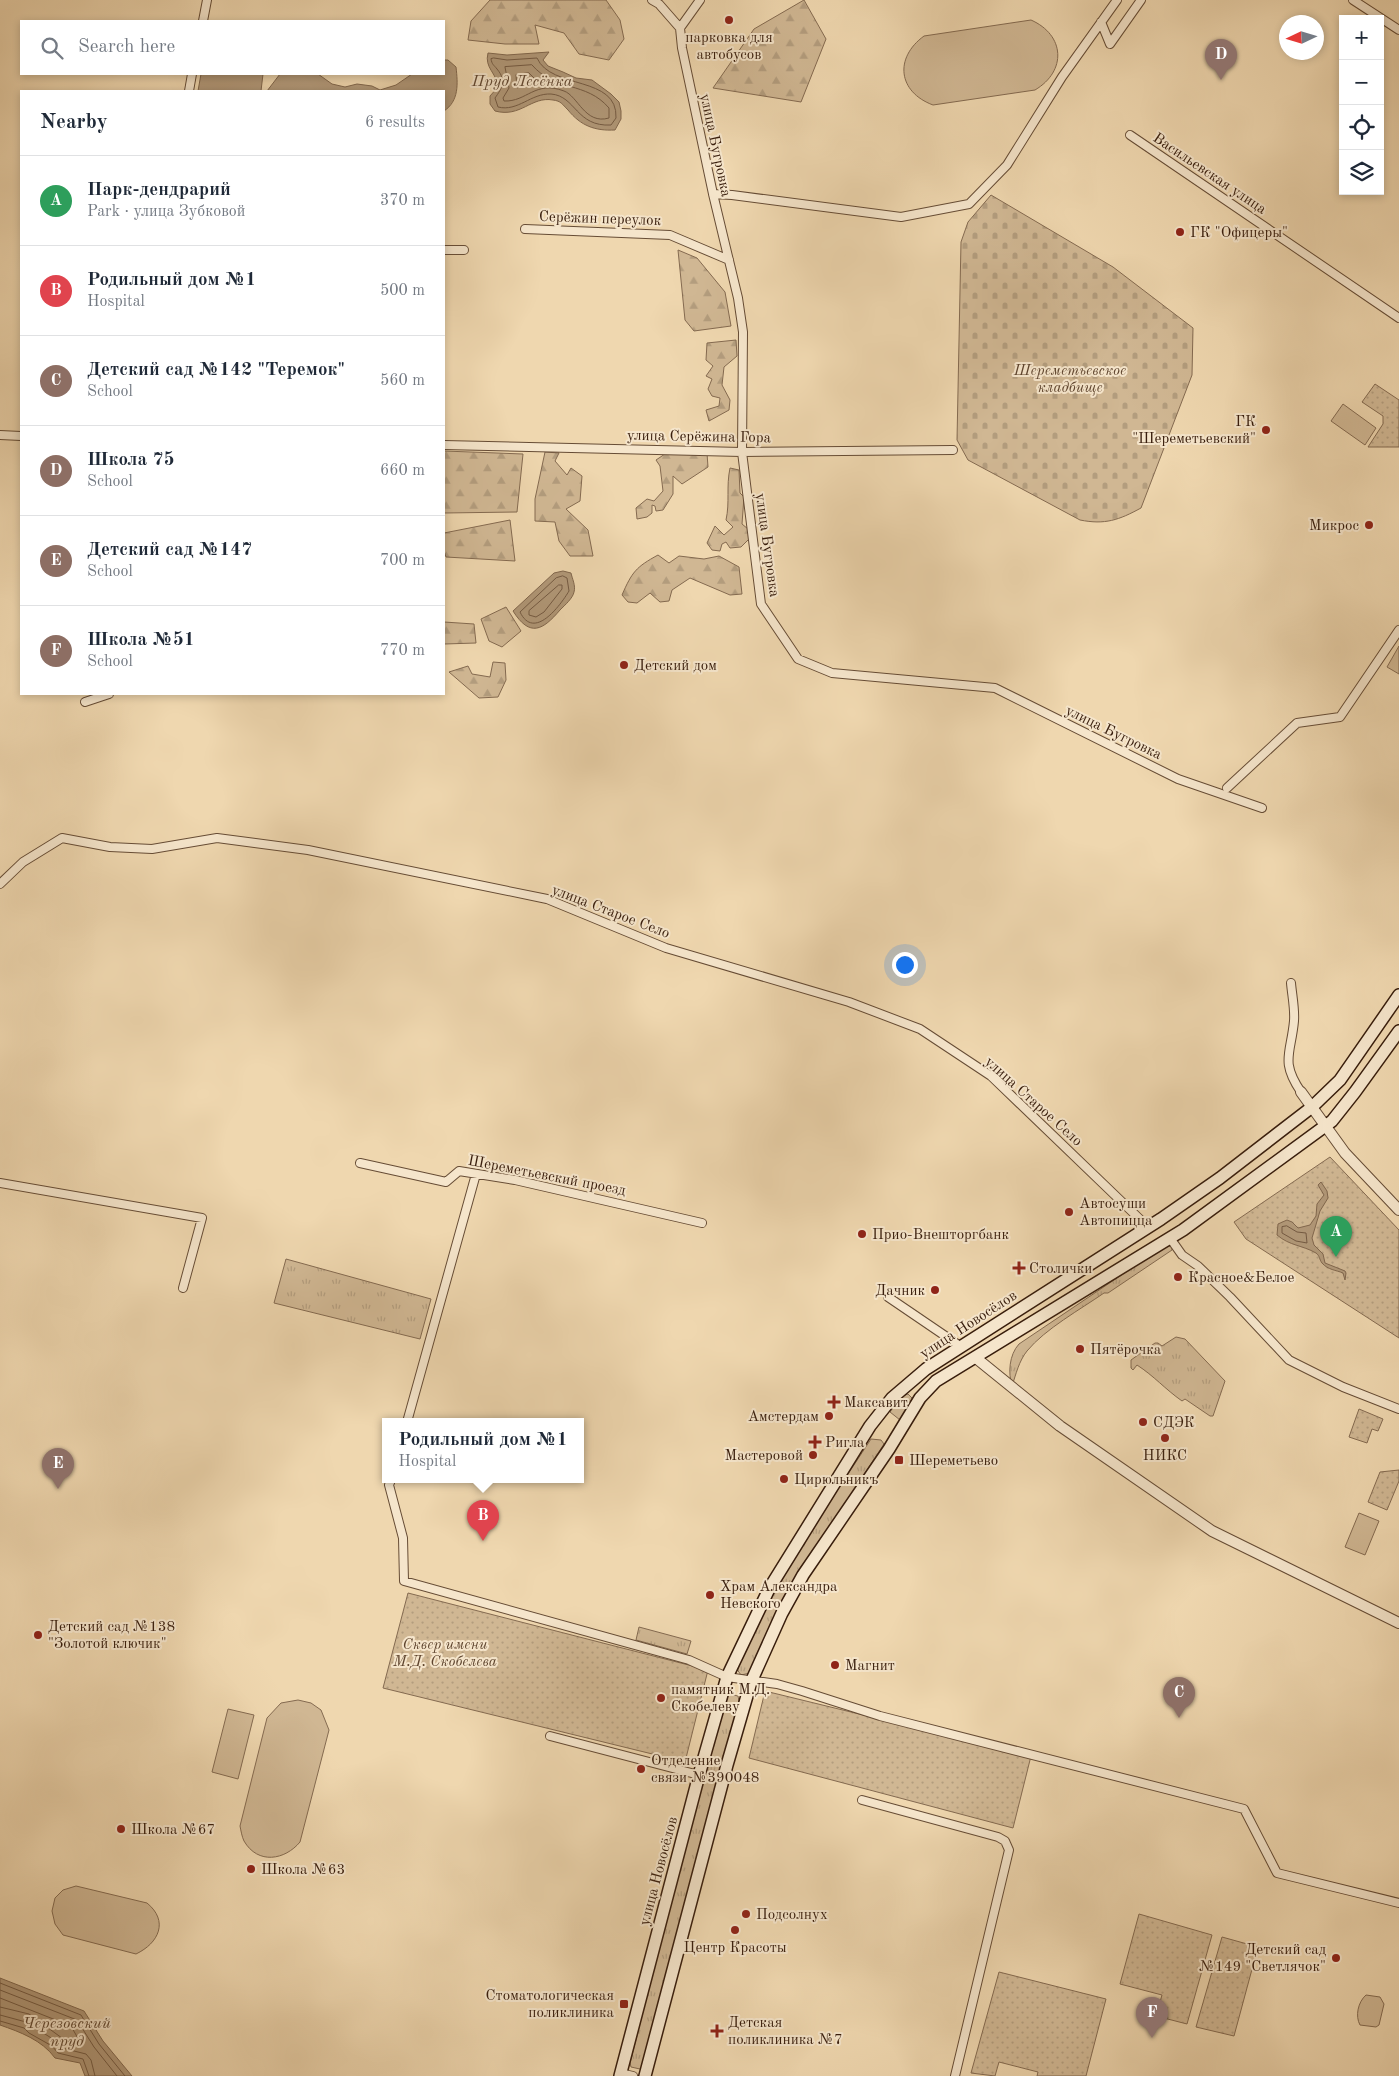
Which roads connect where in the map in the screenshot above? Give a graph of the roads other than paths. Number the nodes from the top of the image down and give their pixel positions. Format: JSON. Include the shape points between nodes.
{"nodes":[{"id":1,"x":652,"y":0,"type":"edge"},
{"id":2,"x":700,"y":0,"type":"edge"},
{"id":3,"x":1117,"y":0,"type":"edge"},
{"id":4,"x":1141,"y":0,"type":"edge"},
{"id":5,"x":1353,"y":0,"type":"edge"},
{"id":6,"x":206,"y":4,"type":"edge"},
{"id":7,"x":202,"y":20,"type":"edge"},
{"id":8,"x":1101,"y":22,"type":"junction"},
{"id":9,"x":680,"y":28,"type":"junction"},
{"id":10,"x":1399,"y":30,"type":"edge"},
{"id":11,"x":192,"y":75,"type":"edge"},
{"id":12,"x":189,"y":90,"type":"edge"},
{"id":13,"x":1130,"y":135,"type":"dead end"},
{"id":14,"x":712,"y":194,"type":"junction"},
{"id":15,"x":525,"y":229,"type":"dead end"},
{"id":16,"x":445,"y":250,"type":"edge"},
{"id":17,"x":464,"y":250,"type":"dead end"},
{"id":18,"x":729,"y":260,"type":"junction"},
{"id":19,"x":1399,"y":318,"type":"edge"},
{"id":20,"x":0,"y":434,"type":"edge"},
{"id":21,"x":20,"y":436,"type":"edge"},
{"id":22,"x":445,"y":445,"type":"edge"},
{"id":23,"x":953,"y":450,"type":"dead end"},
{"id":24,"x":742,"y":452,"type":"junction"},
{"id":25,"x":1399,"y":630,"type":"edge"},
{"id":26,"x":106,"y":695,"type":"edge"},
{"id":27,"x":85,"y":702,"type":"dead end"},
{"id":28,"x":1226,"y":788,"type":"dead end"},
{"id":29,"x":1262,"y":808,"type":"dead end"},
{"id":30,"x":0,"y":884,"type":"edge"},
{"id":31,"x":1292,"y":983,"type":"dead end"},
{"id":32,"x":1399,"y":995,"type":"edge"},
{"id":33,"x":1399,"y":1031,"type":"edge"},
{"id":34,"x":1301,"y":1092,"type":"joint"},
{"id":35,"x":1312,"y":1108,"type":"junction"},
{"id":36,"x":1324,"y":1126,"type":"junction"},
{"id":37,"x":360,"y":1163,"type":"dead end"},
{"id":38,"x":476,"y":1174,"type":"junction"},
{"id":39,"x":0,"y":1183,"type":"edge"},
{"id":40,"x":1399,"y":1210,"type":"edge"},
{"id":41,"x":702,"y":1223,"type":"dead end"},
{"id":42,"x":1148,"y":1227,"type":"junction"},
{"id":43,"x":1170,"y":1238,"type":"junction"},
{"id":44,"x":183,"y":1288,"type":"dead end"},
{"id":45,"x":888,"y":1297,"type":"dead end"},
{"id":46,"x":960,"y":1346,"type":"junction"},
{"id":47,"x":976,"y":1358,"type":"junction"},
{"id":48,"x":1399,"y":1409,"type":"edge"},
{"id":49,"x":408,"y":1418,"type":"edge"},
{"id":50,"x":390,"y":1483,"type":"edge"},
{"id":51,"x":1399,"y":1624,"type":"edge"},
{"id":52,"x":727,"y":1678,"type":"junction"},
{"id":53,"x":751,"y":1682,"type":"junction"},
{"id":54,"x":550,"y":1736,"type":"dead end"},
{"id":55,"x":699,"y":1775,"type":"junction"},
{"id":56,"x":862,"y":1800,"type":"dead end"},
{"id":57,"x":1399,"y":1903,"type":"edge"},
{"id":58,"x":620,"y":2074,"type":"edge"},
{"id":59,"x":633,"y":2076,"type":"edge"},
{"id":60,"x":645,"y":2076,"type":"edge"},
{"id":61,"x":955,"y":2076,"type":"edge"}],
"edges":[{"from":1,"to":9,"type":"street"},
{"from":2,"to":9,"type":"street"},
{"from":3,"to":8,"type":"street"},
{"from":4,"to":8,"type":"street","via":[[1110,44]]},
{"from":5,"to":10,"type":"street"},
{"from":6,"to":7,"type":"street"},
{"from":8,"to":14,"type":"street","via":[[1007,165],[968,204],[901,217]]},
{"from":9,"to":14,"type":"street","name":"улица Бугровка"},
{"from":11,"to":12,"type":"street"},
{"from":13,"to":19,"type":"street","name":"Васильевская улица"},
{"from":14,"to":18,"type":"street","name":"улица Бугровка"},
{"from":15,"to":18,"type":"street","name":"Серёжин переулок","via":[[670,235]]},
{"from":16,"to":17,"type":"street"},
{"from":18,"to":24,"type":"street","name":"улица Бугровка","via":[[743,332]]},
{"from":20,"to":21,"type":"street"},
{"from":22,"to":24,"type":"street","name":"улица Серёжина Гора"},
{"from":23,"to":24,"type":"street","name":"улица Серёжина Гора"},
{"from":24,"to":29,"type":"street","name":"улица Бугровка","via":[[761,604],[798,658],[832,673],[995,688],[1178,779]]},
{"from":25,"to":28,"type":"street","via":[[1340,717],[1296,723]]},
{"from":26,"to":27,"type":"street"},
{"from":30,"to":42,"type":"street","name":"улица Старое Село","via":[[23,862],[62,838],[110,847],[152,849],[217,838],[308,850],[547,899],[666,948],[849,1002],[920,1029],[991,1076]]},
{"from":31,"to":34,"type":"street","via":[[1294,1020],[1287,1060]]},
{"from":32,"to":35,"type":"main road","name":"улица Новосёлов","via":[[1340,1080]]},
{"from":33,"to":36,"type":"main road","name":"улица Новосёлов","via":[[1355,1092],[1332,1121]]},
{"from":34,"to":35,"type":"street"},
{"from":35,"to":36,"type":"street"},
{"from":35,"to":42,"type":"main road","name":"улица Новосёлов","via":[[1220,1178]]},
{"from":36,"to":40,"type":"street"},
{"from":36,"to":43,"type":"main road","name":"улица Новосёлов"},
{"from":37,"to":38,"type":"street","name":"Шереметьевский проезд","via":[[446,1182],[459,1171]]},
{"from":38,"to":41,"type":"street","name":"Шереметьевский проезд"},
{"from":38,"to":49,"type":"street"},
{"from":39,"to":44,"type":"street","via":[[202,1218]]},
{"from":42,"to":46,"type":"main road","name":"улица Новосёлов"},
{"from":43,"to":47,"type":"main road","name":"улица Новосёлов"},
{"from":43,"to":48,"type":"street","via":[[1182,1255],[1198,1266],[1289,1360],[1343,1387]]},
{"from":45,"to":46,"type":"street"},
{"from":46,"to":52,"type":"main road","name":"улица Новосёлов","via":[[904,1386],[870,1426],[769,1588]]},
{"from":47,"to":51,"type":"street","via":[[1060,1426],[1212,1531]]},
{"from":47,"to":53,"type":"main road","name":"улица Новосёлов","via":[[936,1381],[920,1398],[803,1575]]},
{"from":50,"to":52,"type":"street","via":[[403,1538],[404,1582],[689,1660]]},
{"from":52,"to":53,"type":"street"},
{"from":52,"to":55,"type":"main road","name":"улица Новосёлов"},
{"from":53,"to":57,"type":"street","via":[[777,1684],[880,1716],[1244,1809],[1277,1873]]},
{"from":53,"to":60,"type":"main road","name":"улица Новосёлов"},
{"from":54,"to":55,"type":"street"},
{"from":55,"to":58,"type":"main road","name":"улица Новосёлов"},
{"from":56,"to":61,"type":"street","via":[[998,1837],[1005,1841],[1009,1850]]},
{"from":58,"to":59,"type":"street","name":"улица Новосёлов"}]}
